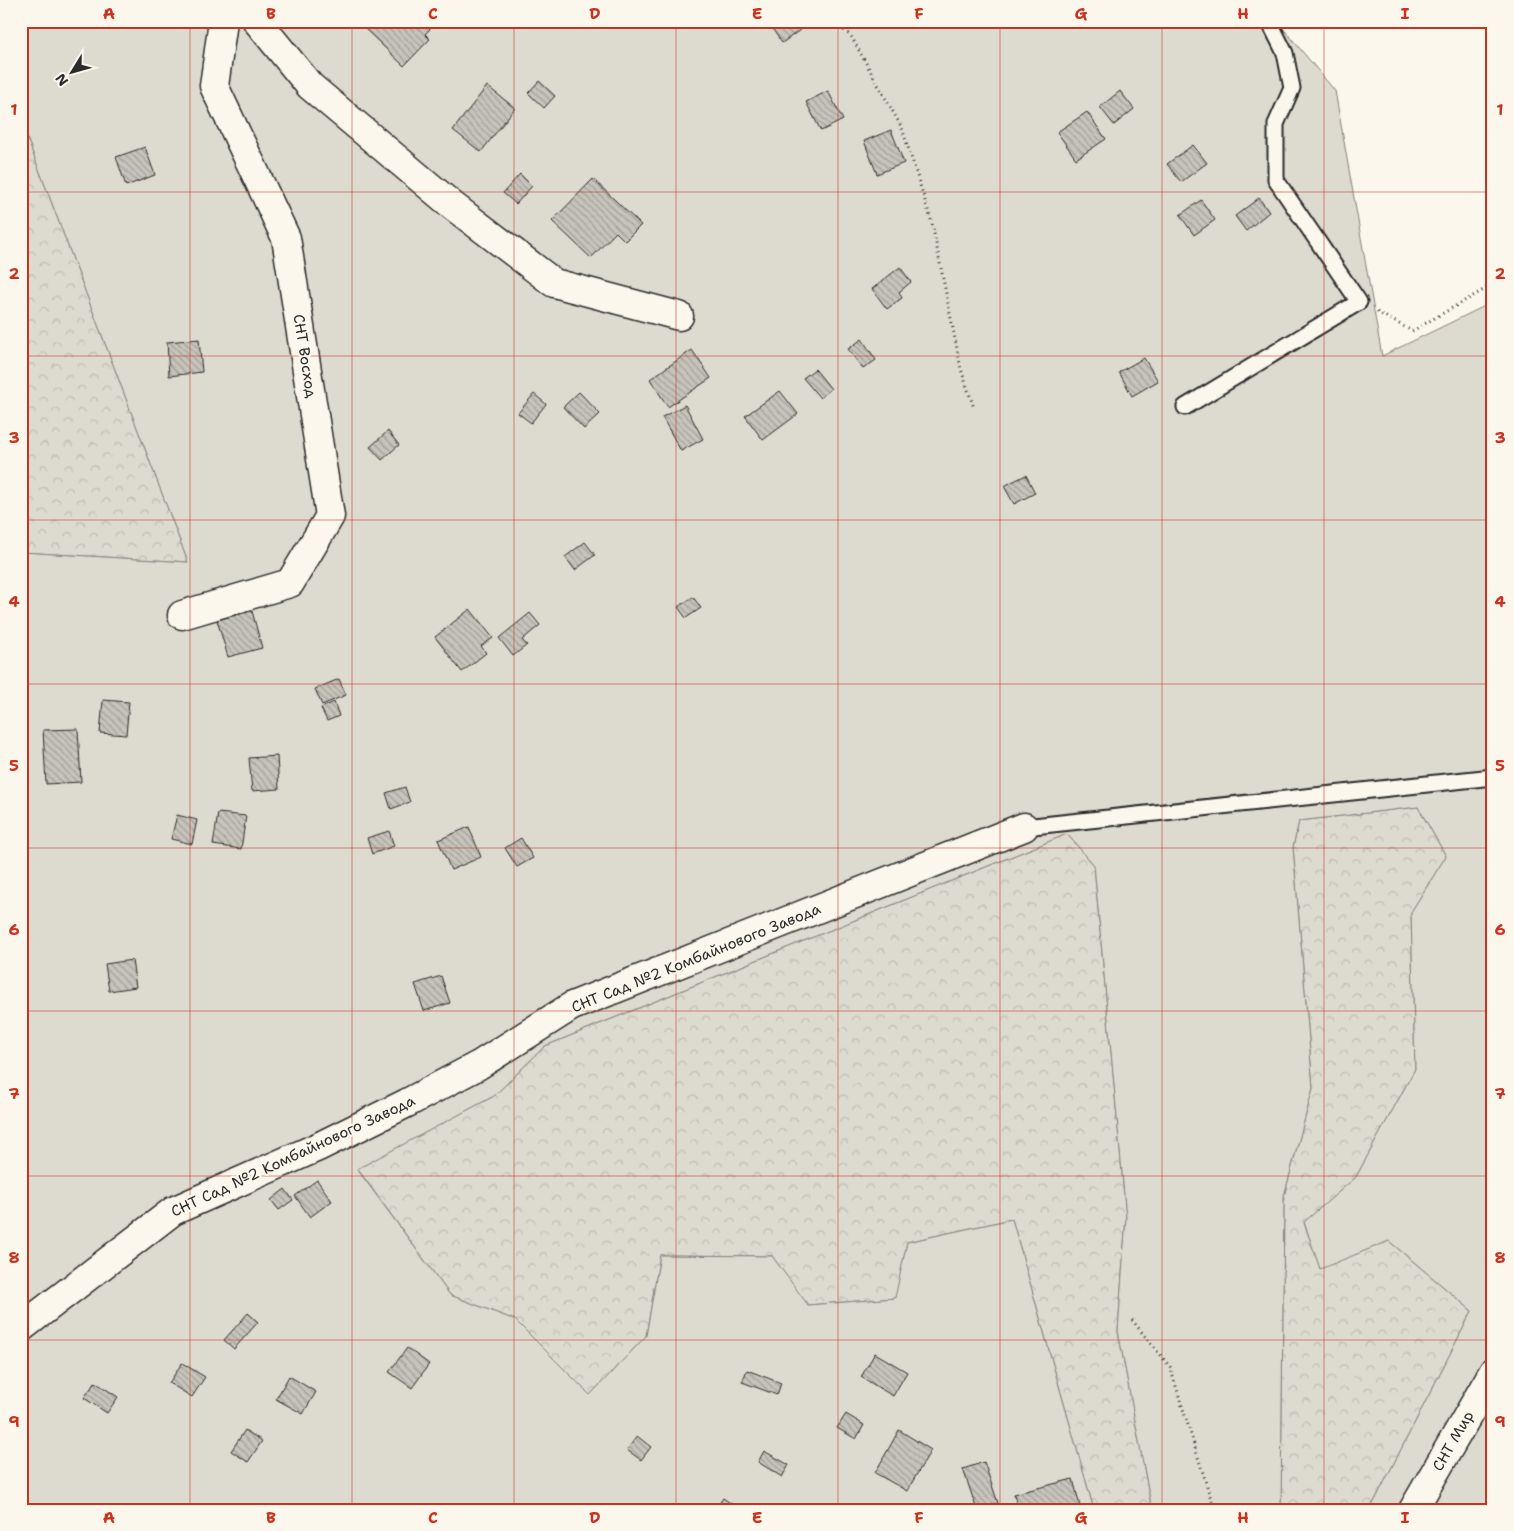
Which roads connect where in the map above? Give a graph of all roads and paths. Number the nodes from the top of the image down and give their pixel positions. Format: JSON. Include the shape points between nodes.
{"nodes":[{"id":1,"x":223,"y":21,"type":"edge"},
{"id":2,"x":257,"y":21,"type":"edge"},
{"id":3,"x":832,"y":21,"type":"edge"},
{"id":4,"x":1269,"y":21,"type":"edge"},
{"id":5,"x":1493,"y":282,"type":"edge"},
{"id":6,"x":1359,"y":302,"type":"junction"},
{"id":7,"x":679,"y":316,"type":"dead end"},
{"id":8,"x":1186,"y":407,"type":"dead end"},
{"id":9,"x":974,"y":408,"type":"dead end"},
{"id":10,"x":182,"y":615,"type":"dead end"},
{"id":11,"x":1493,"y":776,"type":"edge"},
{"id":12,"x":1024,"y":827,"type":"joint"},
{"id":13,"x":1132,"y":1320,"type":"dead end"},
{"id":14,"x":21,"y":1328,"type":"edge"},
{"id":15,"x":1493,"y":1372,"type":"edge"},
{"id":16,"x":1217,"y":1510,"type":"edge"},
{"id":17,"x":1413,"y":1510,"type":"edge"}],
"edges":[{"from":1,"to":10,"type":"street","name":"СНТ Восход","via":[[214,86],[286,238],[330,516],[290,583]]},
{"from":2,"to":7,"type":"street","via":[[310,86],[453,206],[554,283]]},
{"from":3,"to":9,"type":"path","via":[[851,36],[902,128],[932,223],[961,369]]},
{"from":4,"to":6,"type":"lane","via":[[1285,54],[1292,88],[1276,124],[1276,180]]},
{"from":5,"to":6,"type":"path","via":[[1412,331]]},
{"from":6,"to":8,"type":"lane"},
{"from":11,"to":12,"type":"lane"},
{"from":12,"to":14,"type":"street","name":"СНТ Сад №2 Комбайнового Завода","via":[[572,1006],[479,1065],[407,1103],[318,1148],[173,1211]]},
{"from":13,"to":16,"type":"path","via":[[1170,1366]]},
{"from":15,"to":17,"type":"street","name":"СНТ Мир"}]}
